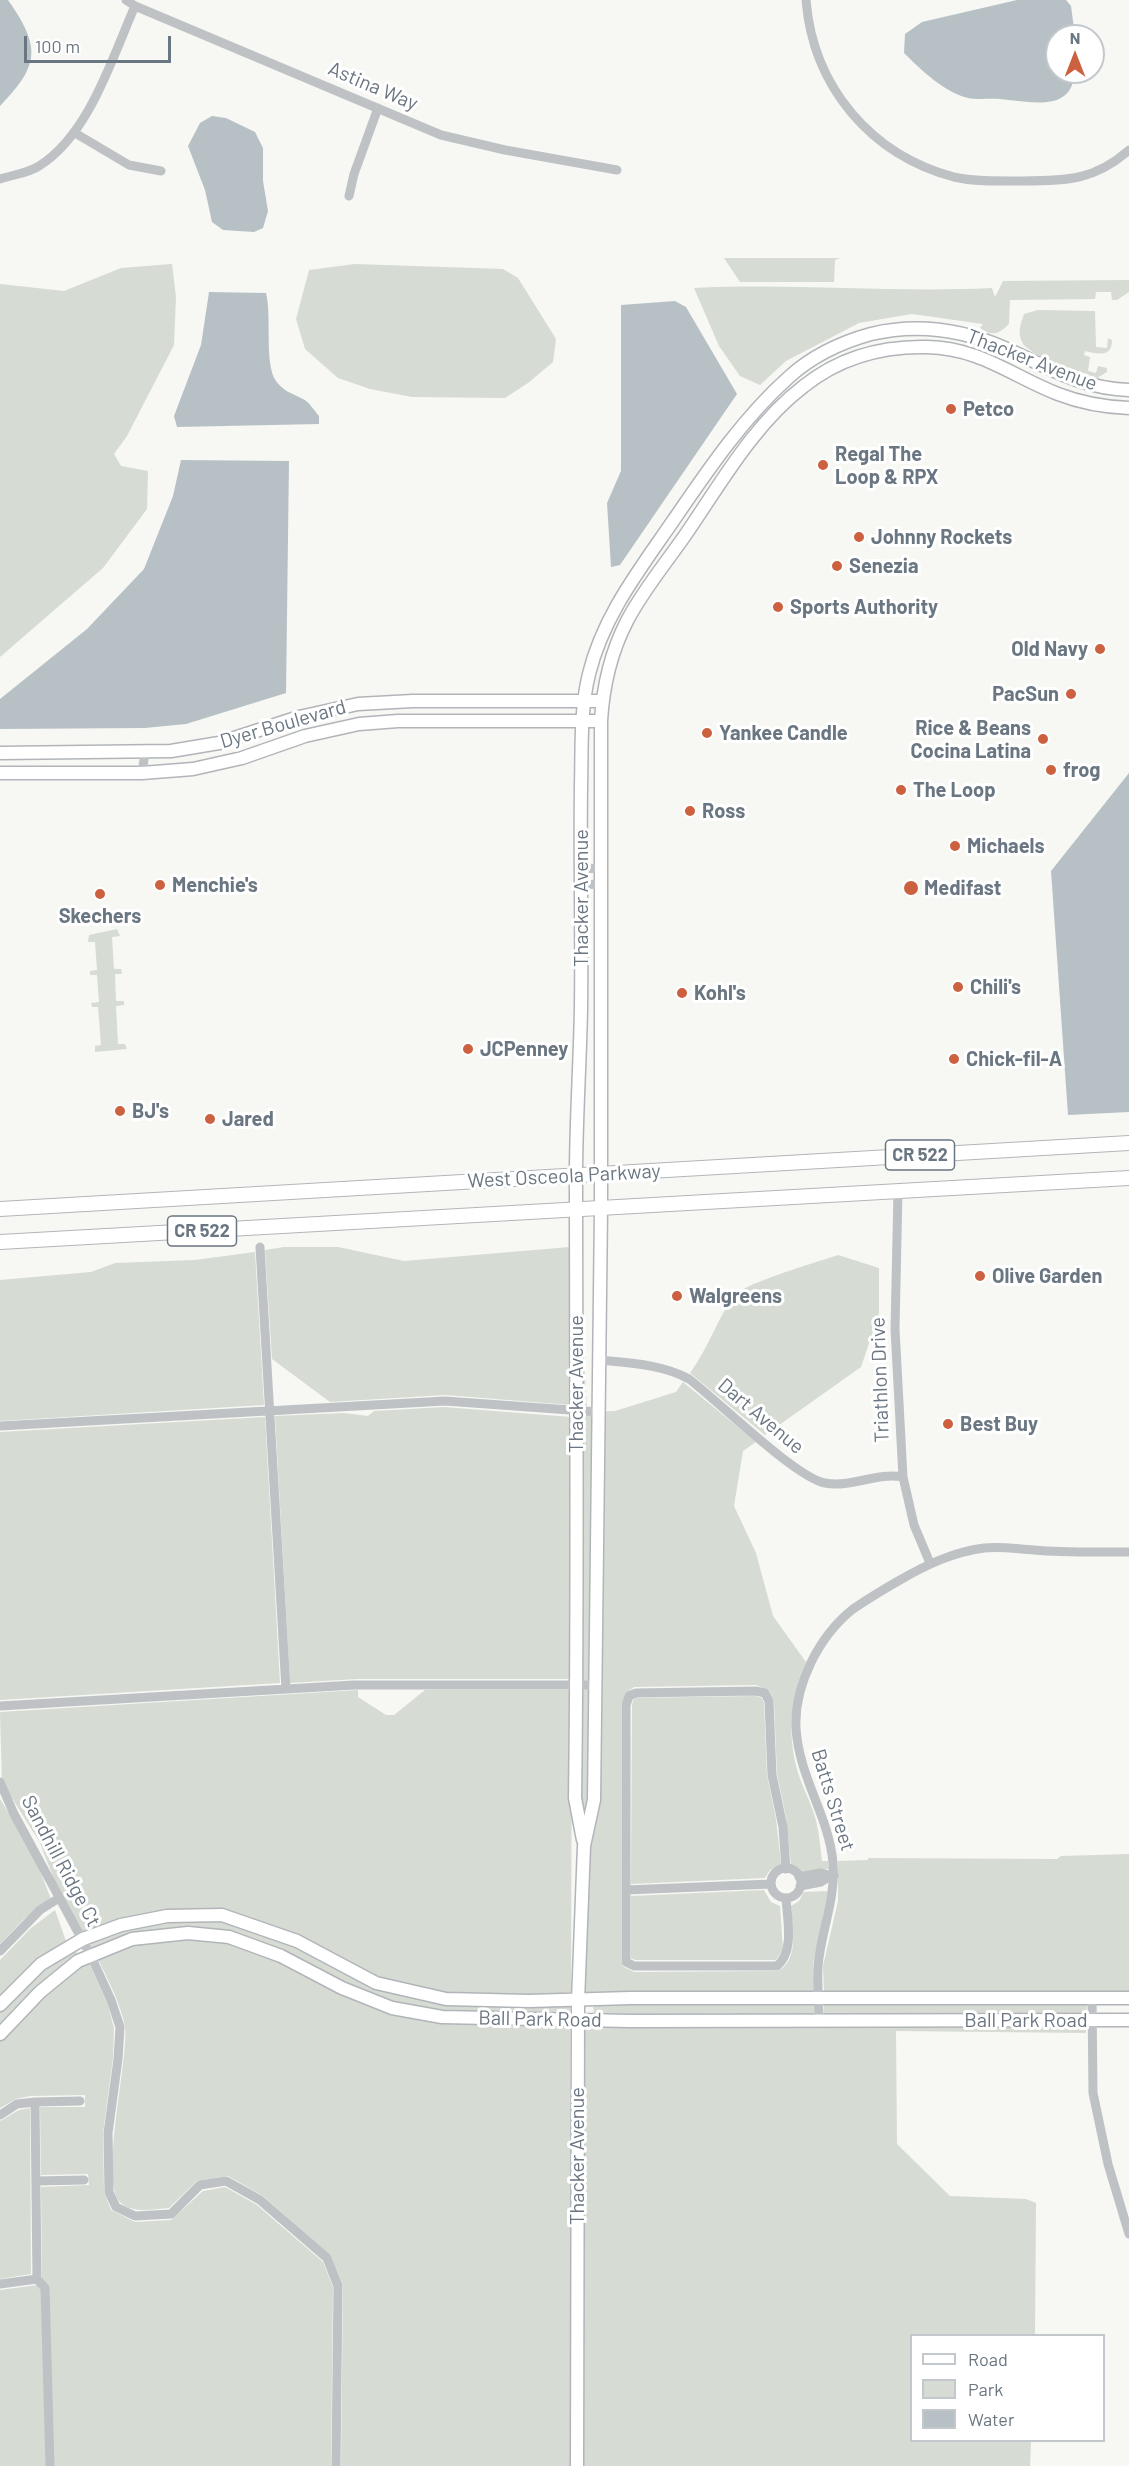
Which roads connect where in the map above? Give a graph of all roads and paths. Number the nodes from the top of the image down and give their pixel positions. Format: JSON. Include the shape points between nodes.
{"nodes":[{"id":1,"x":126,"y":0,"type":"edge"},
{"id":2,"x":806,"y":0,"type":"edge"},
{"id":3,"x":135,"y":6,"type":"junction"},
{"id":4,"x":378,"y":108,"type":"junction"},
{"id":5,"x":75,"y":133,"type":"junction"},
{"id":6,"x":1129,"y":150,"type":"edge"},
{"id":7,"x":617,"y":170,"type":"dead end"},
{"id":8,"x":161,"y":171,"type":"dead end"},
{"id":9,"x":0,"y":179,"type":"edge"},
{"id":10,"x":349,"y":196,"type":"dead end"},
{"id":11,"x":1010,"y":350,"type":"junction"},
{"id":12,"x":1009,"y":369,"type":"junction"},
{"id":13,"x":1129,"y":391,"type":"edge"},
{"id":14,"x":1113,"y":407,"type":"junction"},
{"id":15,"x":1129,"y":408,"type":"edge"},
{"id":16,"x":645,"y":562,"type":"junction"},
{"id":17,"x":660,"y":572,"type":"junction"},
{"id":18,"x":584,"y":701,"type":"junction"},
{"id":19,"x":602,"y":701,"type":"junction"},
{"id":20,"x":358,"y":704,"type":"junction"},
{"id":21,"x":583,"y":721,"type":"junction"},
{"id":22,"x":601,"y":721,"type":"junction"},
{"id":23,"x":359,"y":724,"type":"junction"},
{"id":24,"x":0,"y":753,"type":"edge"},
{"id":25,"x":145,"y":753,"type":"junction"},
{"id":26,"x":0,"y":773,"type":"edge"},
{"id":27,"x":142,"y":773,"type":"junction"},
{"id":28,"x":601,"y":868,"type":"junction"},
{"id":29,"x":580,"y":869,"type":"junction"},
{"id":30,"x":601,"y":884,"type":"junction"},
{"id":31,"x":579,"y":885,"type":"junction"},
{"id":32,"x":1129,"y":1143,"type":"edge"},
{"id":33,"x":600,"y":1173,"type":"junction"},
{"id":34,"x":576,"y":1175,"type":"junction"},
{"id":35,"x":1129,"y":1178,"type":"edge"},
{"id":36,"x":898,"y":1191,"type":"junction"},
{"id":37,"x":0,"y":1209,"type":"edge"},
{"id":38,"x":601,"y":1209,"type":"junction"},
{"id":39,"x":576,"y":1210,"type":"junction"},
{"id":40,"x":0,"y":1242,"type":"edge"},
{"id":41,"x":260,"y":1247,"type":"dead end"},
{"id":42,"x":598,"y":1359,"type":"junction"},
{"id":43,"x":270,"y":1411,"type":"junction"},
{"id":44,"x":576,"y":1412,"type":"junction"},
{"id":45,"x":598,"y":1412,"type":"junction"},
{"id":46,"x":0,"y":1426,"type":"edge"},
{"id":47,"x":903,"y":1477,"type":"junction"},
{"id":48,"x":576,"y":1535,"type":"junction"},
{"id":49,"x":596,"y":1535,"type":"junction"},
{"id":50,"x":1129,"y":1552,"type":"edge"},
{"id":51,"x":930,"y":1563,"type":"junction"},
{"id":52,"x":577,"y":1685,"type":"junction"},
{"id":53,"x":594,"y":1685,"type":"junction"},
{"id":54,"x":286,"y":1689,"type":"junction"},
{"id":55,"x":0,"y":1706,"type":"edge"},
{"id":56,"x":0,"y":1782,"type":"edge"},
{"id":57,"x":584,"y":1846,"type":"junction"},
{"id":58,"x":786,"y":1869,"type":"junction"},
{"id":59,"x":831,"y":1876,"type":"junction"},
{"id":60,"x":800,"y":1881,"type":"junction"},
{"id":61,"x":771,"y":1884,"type":"junction"},
{"id":62,"x":626,"y":1890,"type":"junction"},
{"id":63,"x":59,"y":1898,"type":"junction"},
{"id":64,"x":786,"y":1898,"type":"junction"},
{"id":65,"x":82,"y":1939,"type":"junction"},
{"id":66,"x":0,"y":1951,"type":"edge"},
{"id":67,"x":91,"y":1956,"type":"junction"},
{"id":68,"x":819,"y":1998,"type":"junction"},
{"id":69,"x":1092,"y":1998,"type":"junction"},
{"id":70,"x":1129,"y":1998,"type":"edge"},
{"id":71,"x":578,"y":2001,"type":"junction"},
{"id":72,"x":0,"y":2005,"type":"edge"},
{"id":73,"x":577,"y":2020,"type":"junction"},
{"id":74,"x":1091,"y":2020,"type":"junction"},
{"id":75,"x":1129,"y":2020,"type":"edge"},
{"id":76,"x":819,"y":2021,"type":"junction"},
{"id":77,"x":0,"y":2034,"type":"edge"},
{"id":78,"x":80,"y":2101,"type":"dead end"},
{"id":79,"x":35,"y":2102,"type":"junction"},
{"id":80,"x":0,"y":2115,"type":"edge"},
{"id":81,"x":84,"y":2180,"type":"dead end"},
{"id":82,"x":36,"y":2181,"type":"junction"},
{"id":83,"x":1129,"y":2234,"type":"edge"},
{"id":84,"x":36,"y":2279,"type":"junction"},
{"id":85,"x":0,"y":2284,"type":"edge"},
{"id":86,"x":50,"y":2466,"type":"edge"},
{"id":87,"x":336,"y":2466,"type":"edge"},
{"id":88,"x":577,"y":2466,"type":"edge"}],
"edges":[{"from":1,"to":3,"type":"street","name":"Astina Way"},
{"from":2,"to":6,"type":"street","via":[[824,73],[854,118],[919,166],[957,178],[1059,181],[1090,175],[1113,164]]},
{"from":3,"to":4,"type":"street","name":"Astina Way"},
{"from":3,"to":5,"type":"street"},
{"from":4,"to":7,"type":"street","name":"Astina Way","via":[[441,135]]},
{"from":4,"to":10,"type":"street"},
{"from":5,"to":8,"type":"street","via":[[129,165]]},
{"from":5,"to":9,"type":"street","via":[[39,166]]},
{"from":11,"to":12,"type":"street"},
{"from":11,"to":13,"type":"street","name":"Thacker Avenue","via":[[1073,380]]},
{"from":11,"to":16,"type":"street","name":"Thacker Avenue","via":[[984,339],[925,328],[870,335],[836,346],[792,374],[749,419],[706,473]]},
{"from":12,"to":14,"type":"street","name":"Thacker Avenue","via":[[1056,393]]},
{"from":12,"to":17,"type":"street","name":"Thacker Avenue","via":[[950,350],[902,347],[877,350],[819,375],[763,423]]},
{"from":13,"to":14,"type":"street","via":[[1118,397]]},
{"from":14,"to":15,"type":"street","name":"Thacker Avenue"},
{"from":16,"to":17,"type":"street"},
{"from":16,"to":18,"type":"street","name":"Thacker Avenue","via":[[614,608],[595,653]]},
{"from":17,"to":19,"type":"street","name":"Thacker Avenue","via":[[627,622],[612,658]]},
{"from":18,"to":19,"type":"street","name":"Dyer Boulevard"},
{"from":18,"to":20,"type":"street","name":"Dyer Boulevard"},
{"from":18,"to":21,"type":"street","name":"Thacker Avenue"},
{"from":19,"to":22,"type":"street","name":"Thacker Avenue"},
{"from":20,"to":23,"type":"street"},
{"from":20,"to":25,"type":"street","name":"Dyer Boulevard","via":[[299,717],[219,743]]},
{"from":21,"to":22,"type":"street","name":"Dyer Boulevard"},
{"from":21,"to":23,"type":"street","name":"Dyer Boulevard"},
{"from":21,"to":29,"type":"street","name":"Thacker Avenue"},
{"from":22,"to":28,"type":"street","name":"Thacker Avenue"},
{"from":23,"to":27,"type":"street","name":"Dyer Boulevard","via":[[216,764]]},
{"from":24,"to":25,"type":"street","name":"Dyer Boulevard"},
{"from":25,"to":27,"type":"street"},
{"from":26,"to":27,"type":"street","name":"Dyer Boulevard"},
{"from":28,"to":29,"type":"street"},
{"from":28,"to":30,"type":"street","name":"Thacker Avenue"},
{"from":29,"to":31,"type":"street","name":"Thacker Avenue"},
{"from":30,"to":31,"type":"street"},
{"from":30,"to":33,"type":"street","name":"Thacker Avenue"},
{"from":31,"to":34,"type":"street","name":"Thacker Avenue","via":[[581,1007]]},
{"from":32,"to":33,"type":"main road","name":"West Osceola Parkway","number":"CR 522"},
{"from":33,"to":34,"type":"main road","name":"West Osceola Parkway","number":"CR 522"},
{"from":33,"to":38,"type":"street","name":"Thacker Avenue"},
{"from":34,"to":37,"type":"main road","name":"West Osceola Parkway","number":"CR 522"},
{"from":34,"to":39,"type":"street","name":"Thacker Avenue"},
{"from":35,"to":36,"type":"main road","name":"West Osceola Parkway","number":"CR 522"},
{"from":36,"to":38,"type":"main road","name":"West Osceola Parkway","number":"CR 522"},
{"from":36,"to":47,"type":"street","name":"Triathlon Drive","via":[[895,1329]]},
{"from":38,"to":39,"type":"main road","name":"West Osceola Parkway","number":"CR 522"},
{"from":38,"to":42,"type":"street","name":"Thacker Avenue"},
{"from":39,"to":40,"type":"main road","name":"West Osceola Parkway","number":"CR 522"},
{"from":39,"to":44,"type":"street","name":"Thacker Avenue"},
{"from":41,"to":43,"type":"street"},
{"from":42,"to":45,"type":"street","name":"Thacker Avenue"},
{"from":42,"to":47,"type":"street","name":"Dart Avenue","via":[[659,1368],[689,1379],[800,1472],[821,1483]]},
{"from":43,"to":44,"type":"street","via":[[445,1401]]},
{"from":43,"to":46,"type":"street"},
{"from":43,"to":54,"type":"street"},
{"from":44,"to":45,"type":"street"},
{"from":44,"to":48,"type":"street","name":"Thacker Avenue"},
{"from":45,"to":49,"type":"street","name":"Thacker Avenue"},
{"from":47,"to":51,"type":"street","name":"Triathlon Drive","via":[[914,1525]]},
{"from":48,"to":49,"type":"street"},
{"from":48,"to":52,"type":"street","name":"Thacker Avenue"},
{"from":49,"to":53,"type":"street","name":"Thacker Avenue"},
{"from":50,"to":51,"type":"street","name":"Batts Street","via":[[984,1548]]},
{"from":51,"to":59,"type":"street","name":"Batts Street","via":[[852,1610],[816,1654],[804,1678],[798,1702],[798,1750],[832,1850]]},
{"from":52,"to":53,"type":"street"},
{"from":52,"to":54,"type":"street","via":[[354,1685]]},
{"from":52,"to":57,"type":"street","name":"Thacker Avenue","via":[[575,1798]]},
{"from":53,"to":57,"type":"street","name":"Thacker Avenue","via":[[594,1800]]},
{"from":54,"to":55,"type":"street"},
{"from":56,"to":63,"type":"street","name":"Sandhill Ridge Ct"},
{"from":57,"to":71,"type":"street","name":"Thacker Avenue"},
{"from":58,"to":60,"type":"street"},
{"from":58,"to":61,"type":"street","via":[[775,1873]]},
{"from":58,"to":62,"type":"street","via":[[783,1827],[772,1775],[769,1701],[765,1693],[636,1693],[626,1705]]},
{"from":59,"to":60,"type":"street","via":[[820,1873]]},
{"from":59,"to":68,"type":"street","name":"Batts Street","via":[[832,1900],[818,1966]]},
{"from":60,"to":64,"type":"street","via":[[797,1893]]},
{"from":61,"to":62,"type":"street"},
{"from":61,"to":64,"type":"street","via":[[774,1892]]},
{"from":62,"to":64,"type":"street","via":[[626,1962],[634,1966],[777,1966],[788,1950]]},
{"from":63,"to":65,"type":"street","name":"Sandhill Ridge Ct"},
{"from":63,"to":66,"type":"street","via":[[40,1910]]},
{"from":65,"to":67,"type":"street","name":"Sandhill Ridge Ct"},
{"from":65,"to":71,"type":"street","name":"Ball Park Road","via":[[121,1925],[166,1916],[222,1915],[297,1941],[376,1983],[446,1999]]},
{"from":65,"to":72,"type":"street","name":"Ball Park Road","via":[[40,1964]]},
{"from":67,"to":73,"type":"street","name":"Ball Park Road","via":[[132,1939],[188,1933],[229,1937],[281,1956],[342,1988],[392,2008],[442,2017]]},
{"from":67,"to":77,"type":"street","name":"Ball Park Road","via":[[78,1961],[40,1992]]},
{"from":67,"to":87,"type":"street","name":"Sandhill Ridge Ct","via":[[120,2027],[108,2133],[109,2192],[116,2207],[135,2216],[171,2214],[200,2185],[226,2181],[260,2200],[327,2258],[338,2286]]},
{"from":68,"to":69,"type":"street","name":"Ball Park Road"},
{"from":68,"to":71,"type":"street","name":"Ball Park Road"},
{"from":68,"to":76,"type":"street","name":"Batts Street"},
{"from":69,"to":70,"type":"street","name":"Ball Park Road"},
{"from":69,"to":74,"type":"street"},
{"from":71,"to":73,"type":"street","name":"Thacker Avenue"},
{"from":73,"to":76,"type":"street","name":"Ball Park Road"},
{"from":73,"to":88,"type":"street","name":"Thacker Avenue"},
{"from":74,"to":75,"type":"street","name":"Ball Park Road"},
{"from":74,"to":76,"type":"street","name":"Ball Park Road"},
{"from":74,"to":83,"type":"street","via":[[1091,2072],[1097,2115]]},
{"from":78,"to":79,"type":"street"},
{"from":79,"to":80,"type":"street","via":[[17,2104]]},
{"from":79,"to":82,"type":"street"},
{"from":81,"to":82,"type":"street"},
{"from":82,"to":84,"type":"street"},
{"from":84,"to":85,"type":"street"},
{"from":84,"to":86,"type":"street","via":[[45,2288],[48,2320]]}]}
